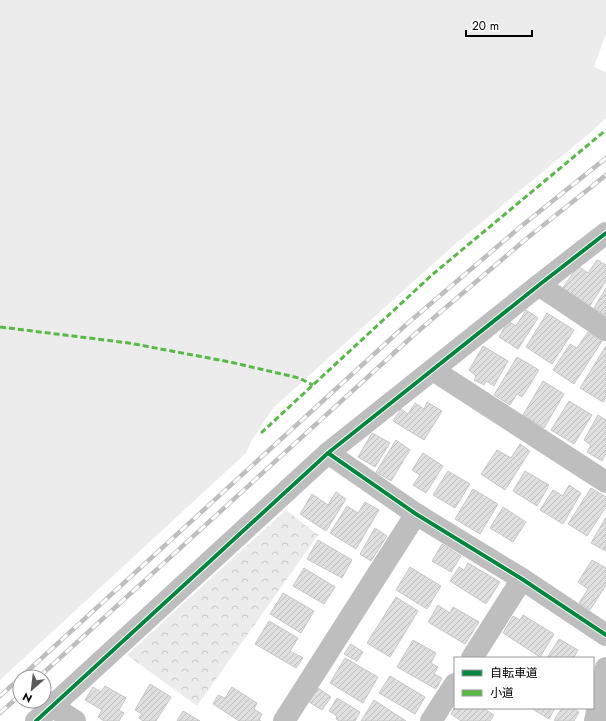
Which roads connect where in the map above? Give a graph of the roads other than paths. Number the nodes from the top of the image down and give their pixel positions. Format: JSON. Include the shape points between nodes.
{"nodes":[{"id":1,"x":606,"y":233,"type":"edge"},
{"id":2,"x":539,"y":285,"type":"junction"},
{"id":3,"x":606,"y":330,"type":"edge"},
{"id":4,"x":433,"y":370,"type":"junction"},
{"id":5,"x":328,"y":453,"type":"junction"},
{"id":6,"x":606,"y":482,"type":"edge"},
{"id":7,"x":416,"y":514,"type":"junction"},
{"id":8,"x":522,"y":579,"type":"junction"},
{"id":9,"x":606,"y":635,"type":"edge"},
{"id":10,"x":473,"y":657,"type":"edge"},
{"id":11,"x":606,"y":668,"type":"edge"},
{"id":12,"x":454,"y":686,"type":"edge"},
{"id":13,"x":52,"y":706,"type":"joint"},
{"id":14,"x":49,"y":709,"type":"edge"},
{"id":15,"x":36,"y":721,"type":"edge"},
{"id":16,"x":75,"y":721,"type":"edge"},
{"id":17,"x":284,"y":721,"type":"edge"},
{"id":18,"x":431,"y":721,"type":"edge"},
{"id":19,"x":595,"y":721,"type":"edge"}],
"edges":[{"from":1,"to":2,"type":"street"},
{"from":2,"to":3,"type":"street"},
{"from":2,"to":4,"type":"street"},
{"from":4,"to":5,"type":"street"},
{"from":4,"to":6,"type":"street"},
{"from":5,"to":7,"type":"street"},
{"from":5,"to":13,"type":"street"},
{"from":7,"to":8,"type":"street"},
{"from":7,"to":17,"type":"street"},
{"from":8,"to":9,"type":"street"},
{"from":8,"to":10,"type":"street"},
{"from":11,"to":19,"type":"street"},
{"from":12,"to":18,"type":"street"},
{"from":13,"to":16,"type":"street"},
{"from":14,"to":15,"type":"street"}]}
